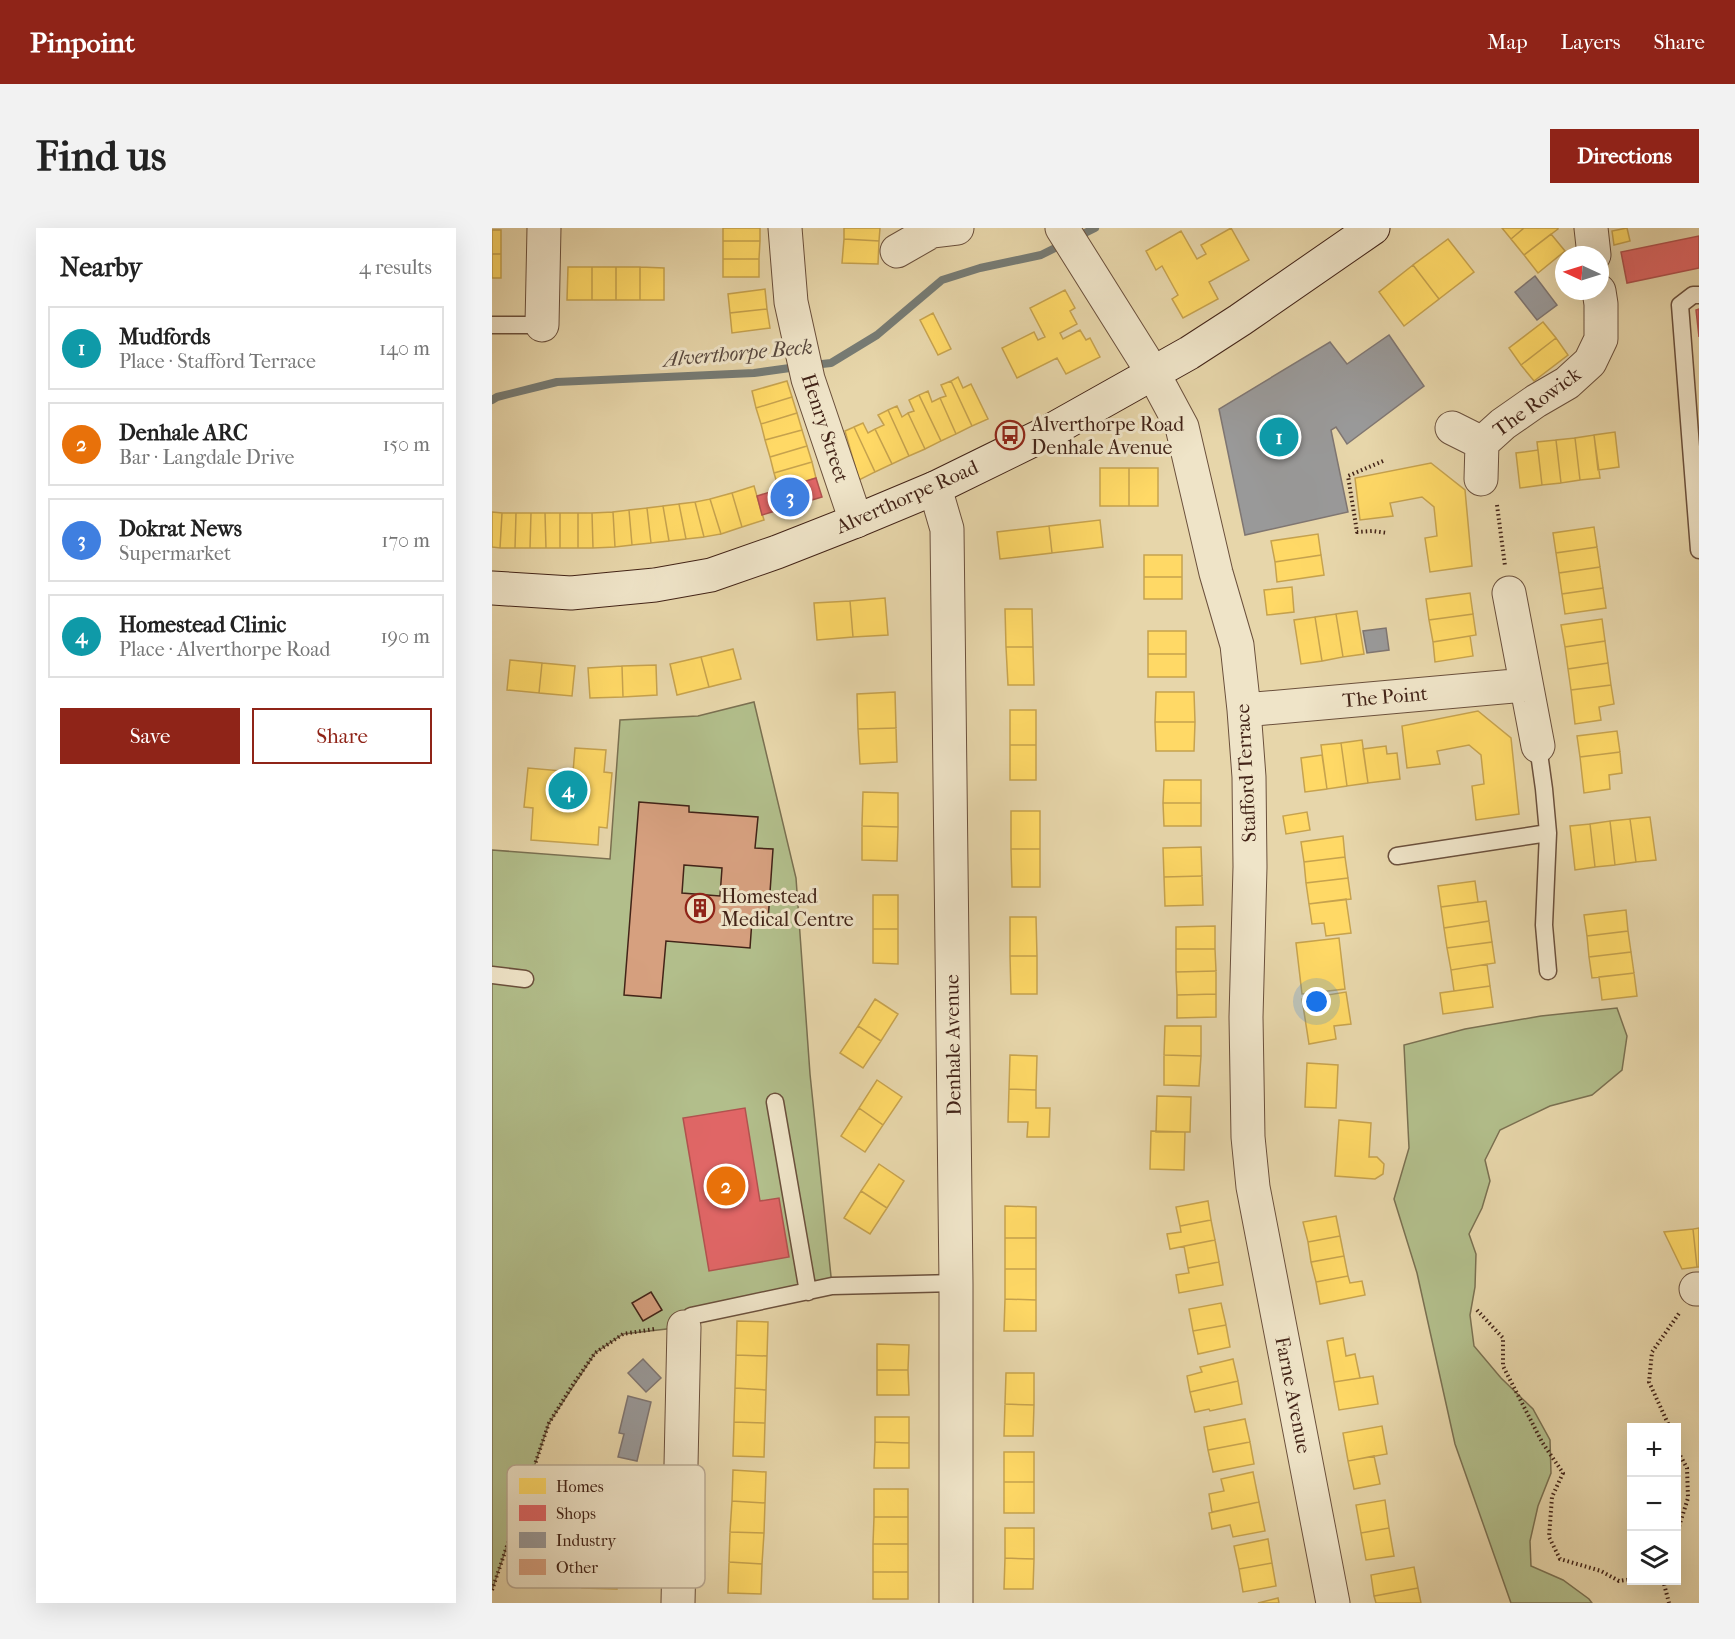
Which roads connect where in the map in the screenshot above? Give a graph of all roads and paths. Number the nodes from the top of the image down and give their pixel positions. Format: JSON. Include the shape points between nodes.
{"nodes":[{"id":1,"x":544,"y":228,"type":"edge"},
{"id":2,"x":785,"y":228,"type":"edge"},
{"id":3,"x":1373,"y":228,"type":"edge"},
{"id":4,"x":1591,"y":228,"type":"edge"},
{"id":5,"x":940,"y":229,"type":"edge"},
{"id":6,"x":1069,"y":240,"type":"edge"},
{"id":7,"x":1593,"y":246,"type":"edge"},
{"id":8,"x":897,"y":251,"type":"dead end"},
{"id":9,"x":1699,"y":295,"type":"edge"},
{"id":10,"x":1600,"y":300,"type":"edge"},
{"id":11,"x":542,"y":325,"type":"joint"},
{"id":12,"x":492,"y":326,"type":"edge"},
{"id":13,"x":1153,"y":373,"type":"junction"},
{"id":14,"x":1452,"y":428,"type":"dead end"},
{"id":15,"x":1482,"y":443,"type":"junction"},
{"id":16,"x":1383,"y":461,"type":"dead end"},
{"id":17,"x":1481,"y":479,"type":"joint"},
{"id":18,"x":935,"y":488,"type":"junction"},
{"id":19,"x":856,"y":521,"type":"junction"},
{"id":20,"x":1388,"y":533,"type":"dead end"},
{"id":21,"x":1699,"y":550,"type":"edge"},
{"id":22,"x":492,"y":588,"type":"edge"},
{"id":23,"x":1509,"y":593,"type":"joint"},
{"id":24,"x":1526,"y":685,"type":"junction"},
{"id":25,"x":1244,"y":710,"type":"junction"},
{"id":26,"x":1538,"y":746,"type":"joint"},
{"id":27,"x":1548,"y":833,"type":"junction"},
{"id":28,"x":1397,"y":856,"type":"dead end"},
{"id":29,"x":1548,"y":971,"type":"dead end"},
{"id":30,"x":492,"y":975,"type":"edge"},
{"id":31,"x":525,"y":979,"type":"dead end"},
{"id":32,"x":775,"y":1102,"type":"dead end"},
{"id":33,"x":1253,"y":1187,"type":"joint"},
{"id":34,"x":956,"y":1283,"type":"junction"},
{"id":35,"x":1697,"y":1289,"type":"edge"},
{"id":36,"x":808,"y":1292,"type":"junction"},
{"id":37,"x":1477,"y":1310,"type":"dead end"},
{"id":38,"x":684,"y":1327,"type":"junction"},
{"id":39,"x":1668,"y":1423,"type":"edge"},
{"id":40,"x":1681,"y":1456,"type":"edge"},
{"id":41,"x":535,"y":1465,"type":"edge"},
{"id":42,"x":681,"y":1465,"type":"edge"},
{"id":43,"x":1678,"y":1531,"type":"edge"},
{"id":44,"x":507,"y":1546,"type":"edge"},
{"id":45,"x":1627,"y":1580,"type":"edge"},
{"id":46,"x":1664,"y":1585,"type":"edge"},
{"id":47,"x":678,"y":1588,"type":"edge"},
{"id":48,"x":492,"y":1590,"type":"edge"},
{"id":49,"x":678,"y":1603,"type":"edge"},
{"id":50,"x":956,"y":1603,"type":"edge"},
{"id":51,"x":1333,"y":1603,"type":"edge"},
{"id":52,"x":1668,"y":1603,"type":"edge"}],
"edges":[{"from":1,"to":11,"type":"street"},
{"from":2,"to":19,"type":"street","name":"Henry Street","via":[[791,302],[808,379]]},
{"from":3,"to":13,"type":"street","name":"Alverthorpe Road","via":[[1240,320]]},
{"from":4,"to":7,"type":"street"},
{"from":5,"to":8,"type":"street"},
{"from":6,"to":13,"type":"street","name":"Stafford Terrace"},
{"from":9,"to":21,"type":"lane","via":[[1680,305]]},
{"from":10,"to":15,"type":"street","name":"The Rowick","via":[[1601,339],[1590,362]]},
{"from":11,"to":12,"type":"lane"},
{"from":13,"to":18,"type":"street","name":"Alverthorpe Road","via":[[1043,435]]},
{"from":13,"to":25,"type":"street","name":"Stafford Terrace","via":[[1182,427],[1237,645]]},
{"from":14,"to":15,"type":"street","name":"The Rowick"},
{"from":15,"to":17,"type":"street","name":"The Rowick"},
{"from":16,"to":20,"type":"path","via":[[1348,476],[1357,532]]},
{"from":17,"to":23,"type":"path","via":[[1496,497]]},
{"from":18,"to":19,"type":"street","name":"Alverthorpe Road"},
{"from":18,"to":34,"type":"street","name":"Denhale Avenue","via":[[947,529]]},
{"from":19,"to":22,"type":"street","name":"Alverthorpe Road","via":[[711,575],[655,585],[571,592]]},
{"from":23,"to":24,"type":"street"},
{"from":24,"to":25,"type":"street","name":"The Point"},
{"from":24,"to":26,"type":"street"},
{"from":25,"to":33,"type":"street","name":"Stafford Terrace","via":[[1250,777],[1246,1017]]},
{"from":26,"to":27,"type":"lane"},
{"from":27,"to":28,"type":"lane"},
{"from":27,"to":29,"type":"lane","via":[[1544,925]]},
{"from":30,"to":31,"type":"lane"},
{"from":32,"to":36,"type":"lane"},
{"from":33,"to":51,"type":"street","name":"Farne Avenue"},
{"from":34,"to":36,"type":"lane","via":[[832,1286]]},
{"from":34,"to":50,"type":"street","name":"Denhale Avenue"},
{"from":35,"to":39,"type":"path","via":[[1652,1352],[1649,1382]]},
{"from":36,"to":38,"type":"lane","via":[[691,1316]]},
{"from":37,"to":45,"type":"path","via":[[1503,1338],[1503,1366],[1542,1442],[1563,1473],[1552,1497],[1549,1538],[1560,1559],[1601,1571],[1619,1581]]},
{"from":38,"to":41,"type":"path","via":[[623,1334],[595,1353],[549,1423]]},
{"from":38,"to":42,"type":"street"},
{"from":40,"to":43,"type":"path","via":[[1687,1468],[1688,1498]]},
{"from":44,"to":48,"type":"path"},
{"from":46,"to":52,"type":"path"},
{"from":47,"to":49,"type":"street"}]}
